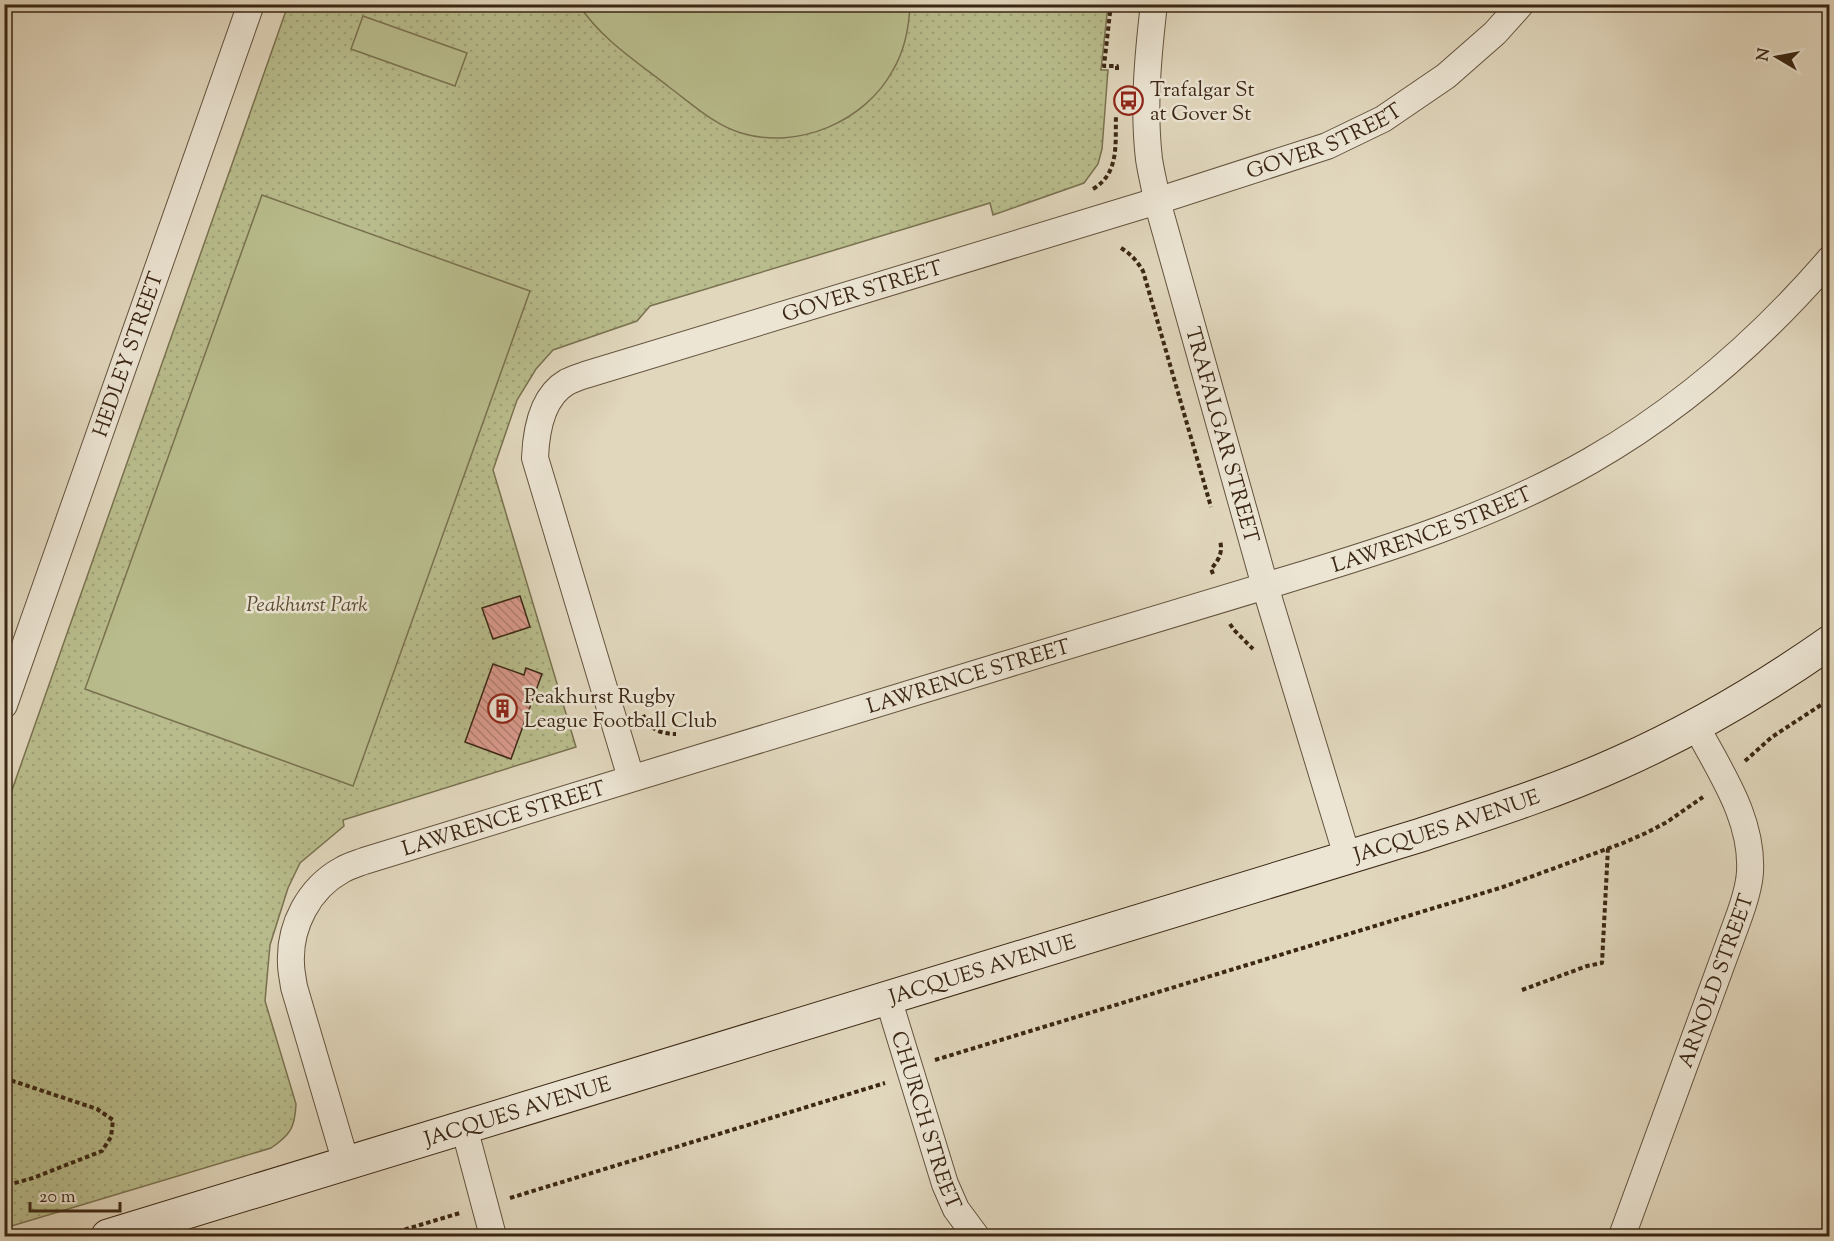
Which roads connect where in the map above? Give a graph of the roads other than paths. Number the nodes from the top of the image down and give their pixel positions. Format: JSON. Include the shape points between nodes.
{"nodes":[{"id":1,"x":251,"y":4,"type":"edge"},
{"id":2,"x":1154,"y":4,"type":"edge"},
{"id":3,"x":1521,"y":4,"type":"edge"},
{"id":4,"x":1157,"y":201,"type":"junction"},
{"id":5,"x":1830,"y":259,"type":"edge"},
{"id":6,"x":1265,"y":586,"type":"junction"},
{"id":7,"x":1830,"y":642,"type":"edge"},
{"id":8,"x":4,"y":705,"type":"edge"},
{"id":9,"x":1696,"y":726,"type":"junction"},
{"id":10,"x":631,"y":778,"type":"junction"},
{"id":11,"x":1347,"y":856,"type":"junction"},
{"id":12,"x":888,"y":998,"type":"junction"},
{"id":13,"x":464,"y":1127,"type":"junction"},
{"id":14,"x":346,"y":1163,"type":"junction"},
{"id":15,"x":108,"y":1236,"type":"edge"},
{"id":16,"x":493,"y":1236,"type":"edge"},
{"id":17,"x":976,"y":1236,"type":"edge"},
{"id":18,"x":1622,"y":1236,"type":"edge"}],
"edges":[{"from":1,"to":8,"type":"street","name":"HEDLEY STREET"},
{"from":2,"to":4,"type":"street","name":"TRAFALGAR STREET","via":[[1146,123]]},
{"from":3,"to":4,"type":"street","name":"GOVER STREET","via":[[1463,62],[1383,119],[1299,157]]},
{"from":4,"to":6,"type":"street","name":"TRAFALGAR STREET"},
{"from":4,"to":10,"type":"street","name":"GOVER STREET","via":[[585,375],[565,383],[551,397],[541,415],[535,458]]},
{"from":5,"to":6,"type":"street","name":"LAWRENCE STREET","via":[[1751,342],[1707,380],[1668,411],[1589,461],[1455,525]]},
{"from":6,"to":10,"type":"street","name":"LAWRENCE STREET"},
{"from":6,"to":11,"type":"street","name":"TRAFALGAR STREET"},
{"from":7,"to":9,"type":"main road","name":"JACQUES AVENUE"},
{"from":9,"to":11,"type":"main road","name":"JACQUES AVENUE","via":[[1617,764],[1518,803]]},
{"from":9,"to":18,"type":"street","name":"ARNOLD STREET","via":[[1746,826],[1750,874],[1746,895]]},
{"from":10,"to":14,"type":"street","name":"LAWRENCE STREET","via":[[363,861],[342,870],[308,900],[298,919],[290,963]]},
{"from":11,"to":12,"type":"main road","name":"JACQUES AVENUE"},
{"from":12,"to":13,"type":"main road","name":"JACQUES AVENUE"},
{"from":12,"to":17,"type":"street","name":"CHURCH STREET","via":[[945,1184],[956,1209]]},
{"from":13,"to":14,"type":"main road","name":"JACQUES AVENUE"},
{"from":13,"to":16,"type":"street"},
{"from":14,"to":15,"type":"main road","name":"JACQUES AVENUE"}]}
